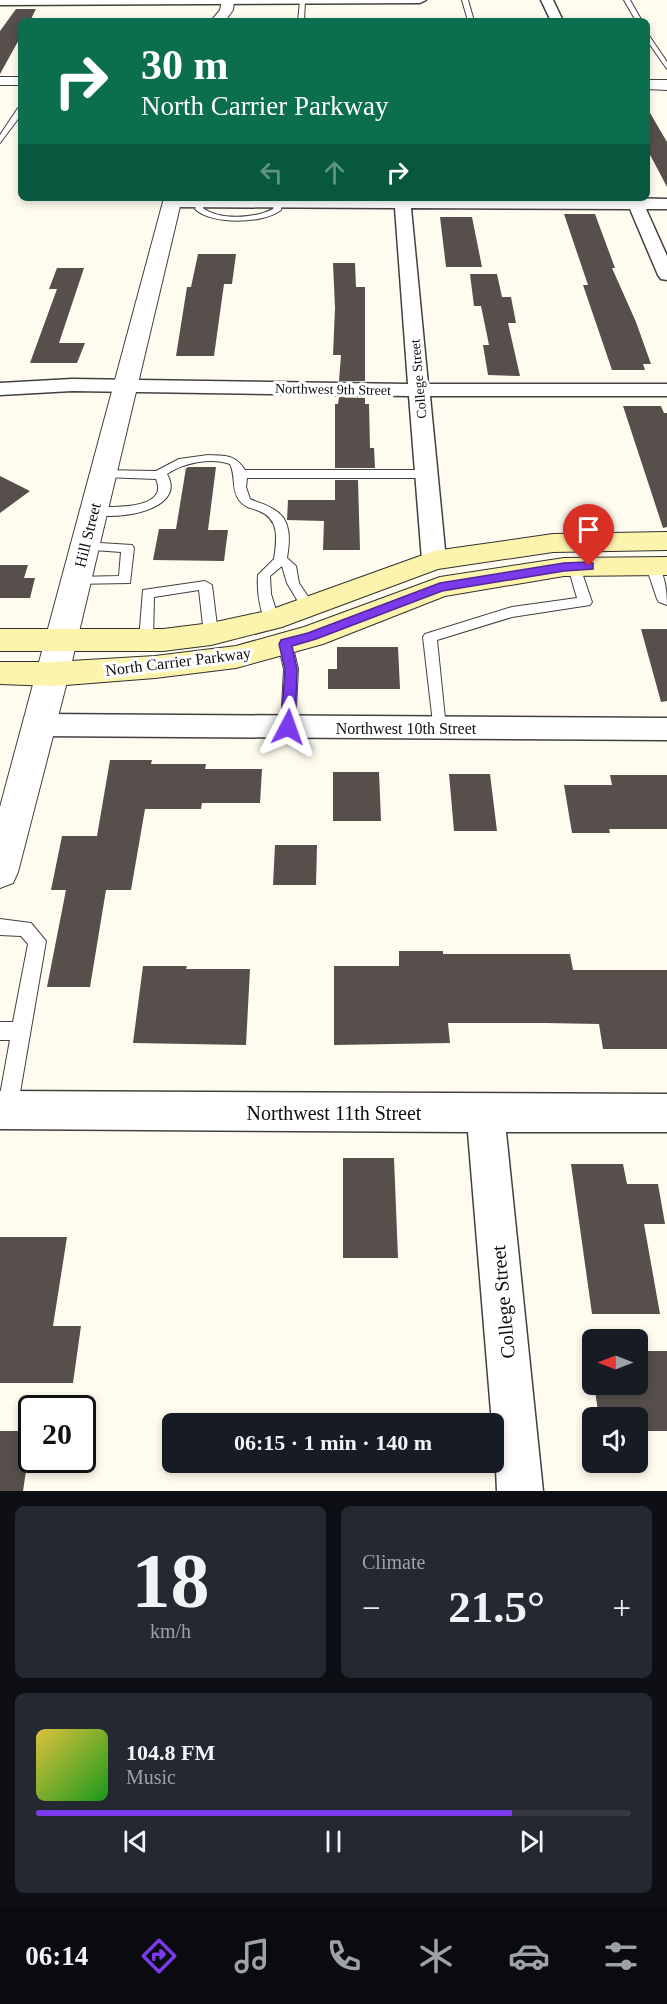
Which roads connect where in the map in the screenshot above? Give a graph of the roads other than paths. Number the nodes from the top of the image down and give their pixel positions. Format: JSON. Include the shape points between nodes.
{"nodes":[{"id":1,"x":420,"y":0,"type":"edge"},
{"id":2,"x":465,"y":0,"type":"edge"},
{"id":3,"x":547,"y":0,"type":"edge"},
{"id":4,"x":627,"y":0,"type":"edge"},
{"id":5,"x":228,"y":1,"type":"edge"},
{"id":6,"x":321,"y":1,"type":"edge"},
{"id":7,"x":0,"y":2,"type":"edge"},
{"id":8,"x":303,"y":2,"type":"junction"},
{"id":9,"x":384,"y":4,"type":"edge"},
{"id":10,"x":220,"y":18,"type":"edge"},
{"id":11,"x":301,"y":18,"type":"edge"},
{"id":12,"x":470,"y":18,"type":"edge"},
{"id":13,"x":555,"y":18,"type":"edge"},
{"id":14,"x":637,"y":18,"type":"edge"},
{"id":15,"x":650,"y":39,"type":"edge"},
{"id":16,"x":667,"y":67,"type":"edge"},
{"id":17,"x":0,"y":81,"type":"edge"},
{"id":18,"x":18,"y":81,"type":"edge"},
{"id":19,"x":650,"y":84,"type":"edge"},
{"id":20,"x":667,"y":85,"type":"edge"},
{"id":21,"x":18,"y":114,"type":"edge"},
{"id":22,"x":0,"y":141,"type":"edge"},
{"id":23,"x":172,"y":201,"type":"edge"},
{"id":24,"x":186,"y":201,"type":"edge"},
{"id":25,"x":284,"y":201,"type":"edge"},
{"id":26,"x":402,"y":201,"type":"edge"},
{"id":27,"x":518,"y":201,"type":"edge"},
{"id":28,"x":634,"y":201,"type":"edge"},
{"id":29,"x":667,"y":204,"type":"edge"},
{"id":30,"x":667,"y":275,"type":"edge"},
{"id":31,"x":126,"y":385,"type":"junction"},
{"id":32,"x":0,"y":389,"type":"edge"},
{"id":33,"x":419,"y":390,"type":"junction"},
{"id":34,"x":667,"y":390,"type":"edge"},
{"id":35,"x":104,"y":473,"type":"junction"},
{"id":36,"x":158,"y":474,"type":"junction"},
{"id":37,"x":241,"y":474,"type":"junction"},
{"id":38,"x":426,"y":474,"type":"junction"},
{"id":39,"x":93,"y":511,"type":"junction"},
{"id":40,"x":667,"y":541,"type":"edge"},
{"id":41,"x":84,"y":546,"type":"junction"},
{"id":42,"x":434,"y":560,"type":"junction"},
{"id":43,"x":280,"y":561,"type":"junction"},
{"id":44,"x":660,"y":566,"type":"edge"},
{"id":45,"x":574,"y":567,"type":"junction"},
{"id":46,"x":125,"y":580,"type":"junction"},
{"id":47,"x":76,"y":581,"type":"junction"},
{"id":48,"x":148,"y":593,"type":"junction"},
{"id":49,"x":667,"y":600,"type":"edge"},
{"id":50,"x":308,"y":607,"type":"junction"},
{"id":51,"x":279,"y":632,"type":"junction"},
{"id":52,"x":211,"y":634,"type":"junction"},
{"id":53,"x":0,"y":640,"type":"edge"},
{"id":54,"x":146,"y":640,"type":"junction"},
{"id":55,"x":62,"y":641,"type":"junction"},
{"id":56,"x":0,"y":673,"type":"edge"},
{"id":57,"x":53,"y":674,"type":"junction"},
{"id":58,"x":38,"y":726,"type":"junction"},
{"id":59,"x":288,"y":727,"type":"junction"},
{"id":60,"x":439,"y":728,"type":"junction"},
{"id":61,"x":667,"y":729,"type":"edge"},
{"id":62,"x":0,"y":872,"type":"edge"},
{"id":63,"x":0,"y":927,"type":"edge"},
{"id":64,"x":0,"y":1031,"type":"edge"},
{"id":65,"x":21,"y":1031,"type":"junction"},
{"id":66,"x":3,"y":1110,"type":"edge"},
{"id":67,"x":667,"y":1113,"type":"edge"},
{"id":68,"x":485,"y":1114,"type":"junction"},
{"id":69,"x":520,"y":1491,"type":"edge"}],
"edges":[{"from":1,"to":9,"type":"street"},
{"from":2,"to":12,"type":"lane"},
{"from":3,"to":13,"type":"street"},
{"from":4,"to":14,"type":"lane"},
{"from":5,"to":7,"type":"street"},
{"from":5,"to":8,"type":"street"},
{"from":5,"to":10,"type":"street"},
{"from":6,"to":8,"type":"street"},
{"from":6,"to":9,"type":"street"},
{"from":8,"to":11,"type":"lane"},
{"from":15,"to":16,"type":"lane"},
{"from":17,"to":18,"type":"street"},
{"from":19,"to":20,"type":"street"},
{"from":21,"to":22,"type":"lane"},
{"from":23,"to":31,"type":"street","name":"Hill Street"},
{"from":24,"to":25,"type":"street"},
{"from":26,"to":33,"type":"street","name":"College Street"},
{"from":27,"to":28,"type":"street"},
{"from":28,"to":29,"type":"street"},
{"from":28,"to":30,"type":"street"},
{"from":31,"to":32,"type":"street","name":"Northwest 9th Street"},
{"from":31,"to":33,"type":"street","name":"Northwest 9th Street"},
{"from":31,"to":35,"type":"street","name":"Hill Street"},
{"from":33,"to":34,"type":"street","name":"Northwest 9th Street"},
{"from":33,"to":38,"type":"street","name":"College Street"},
{"from":35,"to":36,"type":"lane"},
{"from":35,"to":39,"type":"street","name":"Hill Street"},
{"from":36,"to":37,"type":"lane","via":[[177,462],[228,459]]},
{"from":36,"to":39,"type":"lane","via":[[163,477],[164,491],[152,505]]},
{"from":37,"to":38,"type":"lane"},
{"from":37,"to":43,"type":"lane","via":[[241,494],[250,504],[278,519],[282,530]]},
{"from":38,"to":42,"type":"street","name":"College Street"},
{"from":39,"to":41,"type":"street","name":"Hill Street"},
{"from":40,"to":42,"type":"main road","name":"North Carrier Parkway","via":[[553,543]]},
{"from":41,"to":46,"type":"lane","via":[[128,548]]},
{"from":41,"to":47,"type":"street","name":"Hill Street"},
{"from":42,"to":50,"type":"main road","name":"North Carrier Parkway"},
{"from":43,"to":50,"type":"lane","via":[[290,566],[294,583]]},
{"from":43,"to":51,"type":"lane","via":[[264,575],[264,594]]},
{"from":44,"to":45,"type":"main road","name":"North Carrier Parkway"},
{"from":44,"to":49,"type":"lane"},
{"from":45,"to":51,"type":"main road","name":"North Carrier Parkway","via":[[440,587],[312,636]]},
{"from":45,"to":60,"type":"lane","via":[[585,602],[512,612],[430,637]]},
{"from":46,"to":47,"type":"lane"},
{"from":46,"to":48,"type":"lane"},
{"from":47,"to":55,"type":"street","name":"Hill Street"},
{"from":48,"to":52,"type":"lane","via":[[205,585]]},
{"from":48,"to":54,"type":"lane"},
{"from":50,"to":51,"type":"main road","name":"North Carrier Parkway"},
{"from":51,"to":52,"type":"main road","name":"North Carrier Parkway"},
{"from":51,"to":57,"type":"main road","name":"North Carrier Parkway","via":[[236,657]]},
{"from":51,"to":59,"type":"lane","via":[[291,669]]},
{"from":52,"to":54,"type":"main road","name":"North Carrier Parkway"},
{"from":53,"to":55,"type":"main road","name":"North Carrier Parkway"},
{"from":54,"to":55,"type":"main road","name":"North Carrier Parkway"},
{"from":55,"to":57,"type":"street","name":"Hill Street"},
{"from":56,"to":57,"type":"main road","name":"North Carrier Parkway"},
{"from":57,"to":58,"type":"street","name":"Hill Street"},
{"from":58,"to":59,"type":"street","name":"Northwest 10th Street"},
{"from":58,"to":62,"type":"street","name":"Hill Street"},
{"from":59,"to":60,"type":"street","name":"Northwest 10th Street"},
{"from":60,"to":61,"type":"street","name":"Northwest 10th Street"},
{"from":63,"to":65,"type":"lane","via":[[26,929],[37,941]]},
{"from":64,"to":65,"type":"lane"},
{"from":65,"to":66,"type":"lane"},
{"from":66,"to":68,"type":"street","name":"Northwest 11th Street"},
{"from":67,"to":68,"type":"street","name":"Northwest 11th Street"},
{"from":68,"to":69,"type":"street","name":"College Street"}]}
